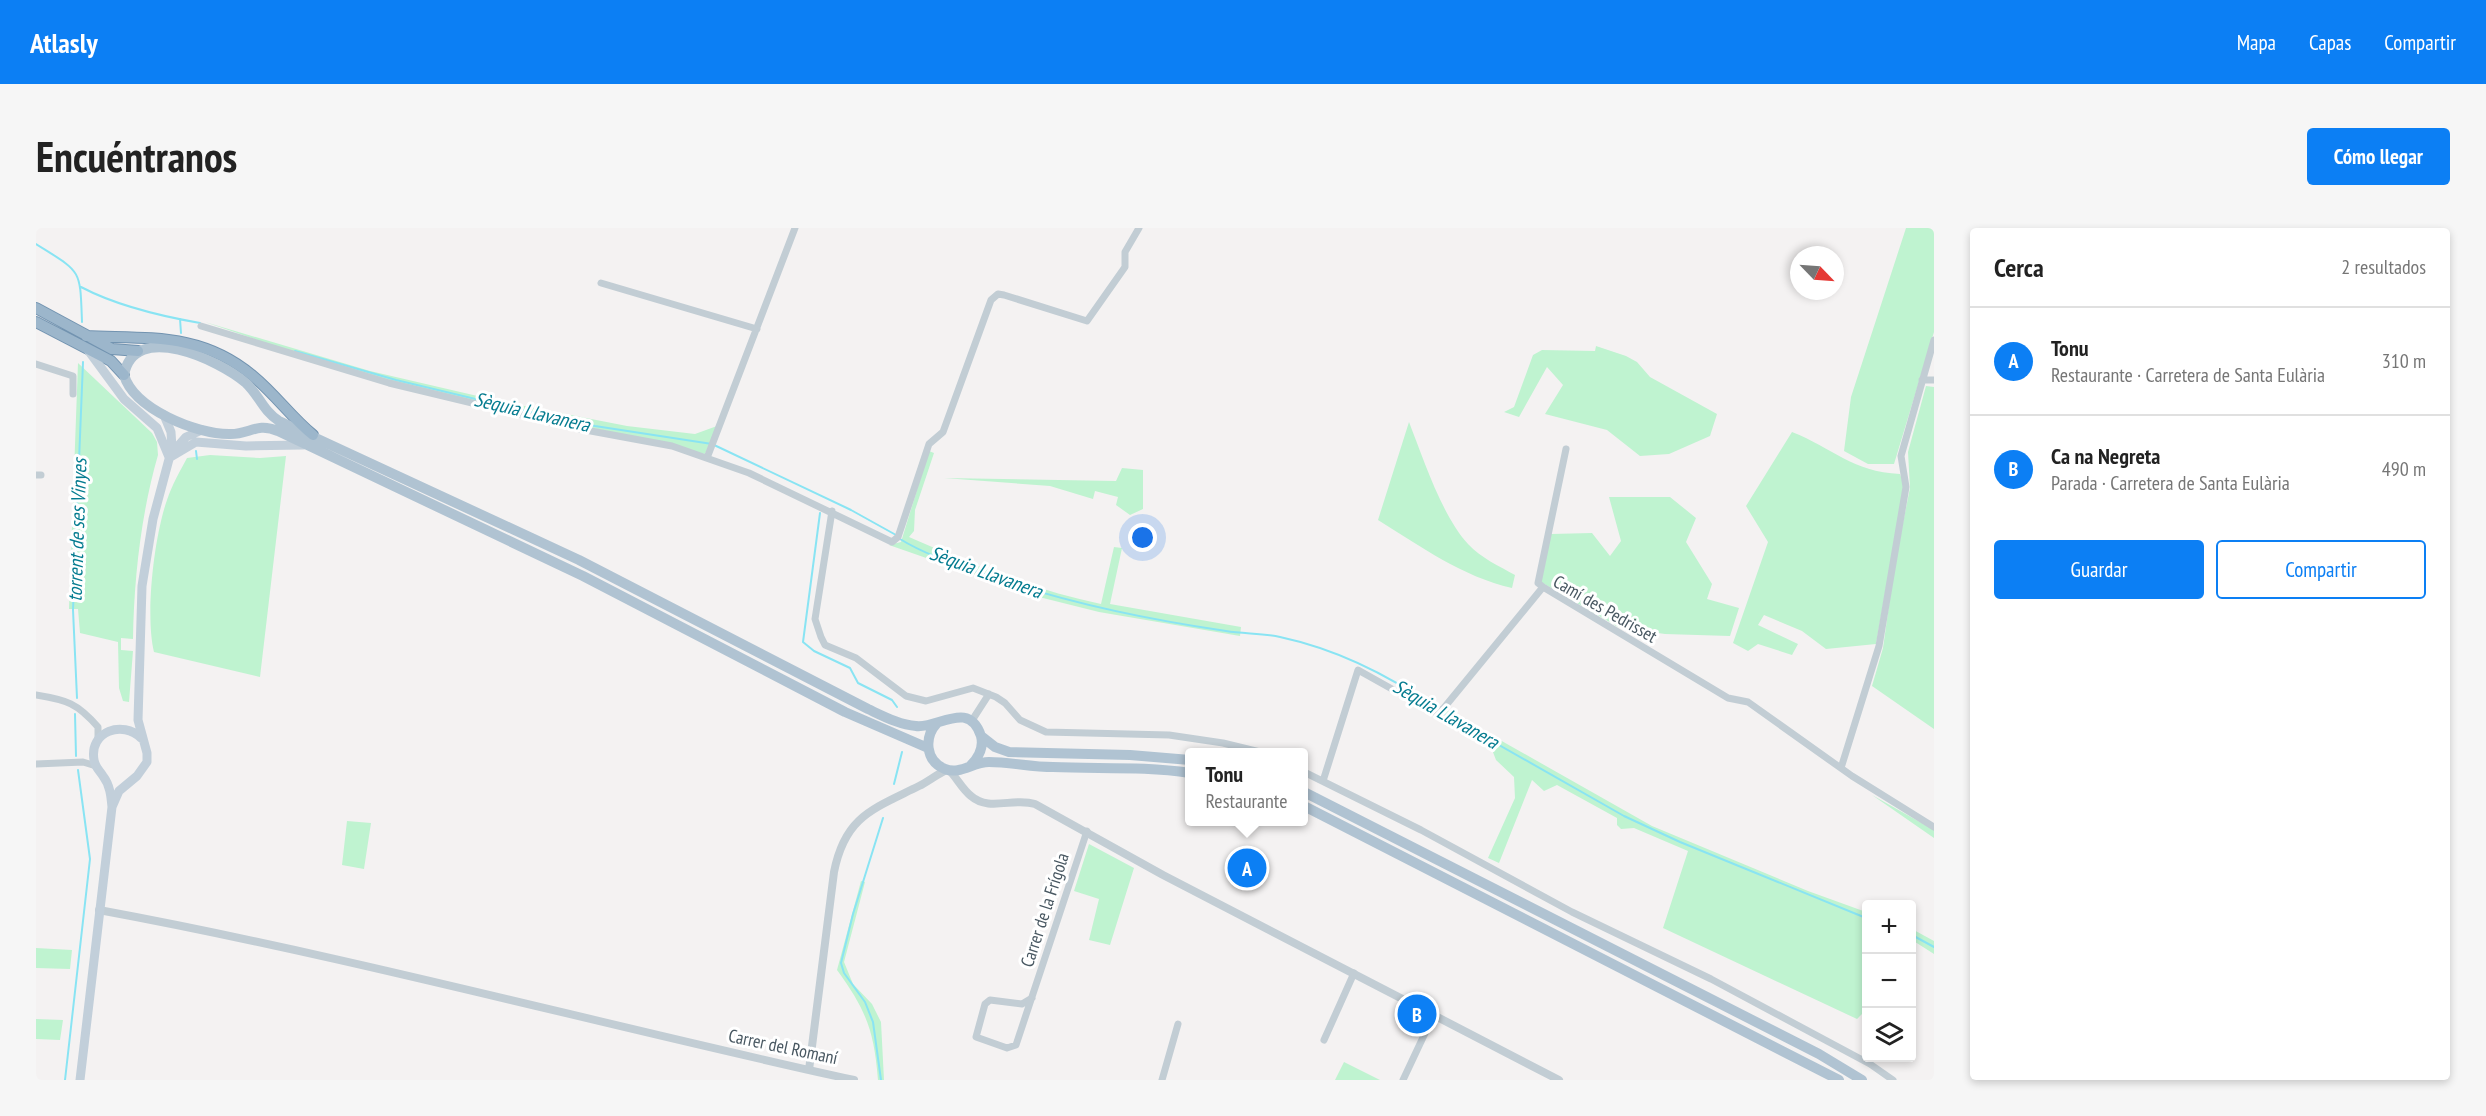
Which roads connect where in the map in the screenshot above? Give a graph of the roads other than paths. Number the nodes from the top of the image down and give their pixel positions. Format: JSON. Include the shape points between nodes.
{"nodes":[{"id":1,"x":795,"y":228,"type":"edge"},
{"id":2,"x":1139,"y":228,"type":"edge"},
{"id":3,"x":601,"y":283,"type":"dead end"},
{"id":4,"x":36,"y":308,"type":"edge"},
{"id":5,"x":36,"y":322,"type":"edge"},
{"id":6,"x":201,"y":326,"type":"dead end"},
{"id":7,"x":757,"y":329,"type":"junction"},
{"id":8,"x":86,"y":336,"type":"junction"},
{"id":9,"x":1934,"y":340,"type":"edge"},
{"id":10,"x":88,"y":350,"type":"junction"},
{"id":11,"x":138,"y":351,"type":"junction"},
{"id":12,"x":36,"y":364,"type":"edge"},
{"id":13,"x":124,"y":375,"type":"junction"},
{"id":14,"x":1922,"y":380,"type":"junction"},
{"id":15,"x":1934,"y":380,"type":"edge"},
{"id":16,"x":73,"y":394,"type":"dead end"},
{"id":17,"x":259,"y":403,"type":"junction"},
{"id":18,"x":164,"y":415,"type":"junction"},
{"id":19,"x":249,"y":428,"type":"junction"},
{"id":20,"x":202,"y":430,"type":"junction"},
{"id":21,"x":310,"y":440,"type":"junction"},
{"id":22,"x":1566,"y":449,"type":"dead end"},
{"id":23,"x":170,"y":458,"type":"junction"},
{"id":24,"x":707,"y":458,"type":"junction"},
{"id":25,"x":832,"y":511,"type":"junction"},
{"id":26,"x":1544,"y":587,"type":"junction"},
{"id":27,"x":989,"y":694,"type":"junction"},
{"id":28,"x":36,"y":695,"type":"edge"},
{"id":29,"x":138,"y":710,"type":"junction"},
{"id":30,"x":971,"y":722,"type":"junction"},
{"id":31,"x":937,"y":723,"type":"junction"},
{"id":32,"x":98,"y":727,"type":"junction"},
{"id":33,"x":117,"y":728,"type":"junction"},
{"id":34,"x":981,"y":736,"type":"junction"},
{"id":35,"x":141,"y":738,"type":"junction"},
{"id":36,"x":98,"y":740,"type":"junction"},
{"id":37,"x":928,"y":748,"type":"junction"},
{"id":38,"x":1242,"y":748,"type":"edge"},
{"id":39,"x":94,"y":751,"type":"junction"},
{"id":40,"x":933,"y":759,"type":"junction"},
{"id":41,"x":1185,"y":760,"type":"edge"},
{"id":42,"x":83,"y":762,"type":"junction"},
{"id":43,"x":36,"y":764,"type":"edge"},
{"id":44,"x":96,"y":766,"type":"junction"},
{"id":45,"x":969,"y":767,"type":"junction"},
{"id":46,"x":1841,"y":768,"type":"junction"},
{"id":47,"x":948,"y":770,"type":"junction"},
{"id":48,"x":1185,"y":773,"type":"edge"},
{"id":49,"x":1308,"y":774,"type":"edge"},
{"id":50,"x":104,"y":776,"type":"junction"},
{"id":51,"x":130,"y":780,"type":"junction"},
{"id":52,"x":1323,"y":781,"type":"junction"},
{"id":53,"x":926,"y":782,"type":"junction"},
{"id":54,"x":963,"y":787,"type":"junction"},
{"id":55,"x":1308,"y":794,"type":"edge"},
{"id":56,"x":112,"y":807,"type":"junction"},
{"id":57,"x":1308,"y":808,"type":"edge"},
{"id":58,"x":1934,"y":827,"type":"edge"},
{"id":59,"x":1087,"y":831,"type":"junction"},
{"id":60,"x":99,"y":910,"type":"junction"},
{"id":61,"x":1354,"y":973,"type":"junction"},
{"id":62,"x":1032,"y":998,"type":"junction"},
{"id":63,"x":1434,"y":1014,"type":"junction"},
{"id":64,"x":1178,"y":1024,"type":"dead end"},
{"id":65,"x":1324,"y":1040,"type":"dead end"},
{"id":66,"x":808,"y":1070,"type":"junction"},
{"id":67,"x":80,"y":1080,"type":"edge"},
{"id":68,"x":854,"y":1080,"type":"edge"},
{"id":69,"x":1162,"y":1080,"type":"edge"},
{"id":70,"x":1403,"y":1080,"type":"edge"},
{"id":71,"x":1559,"y":1080,"type":"edge"},
{"id":72,"x":1839,"y":1080,"type":"edge"},
{"id":73,"x":1862,"y":1080,"type":"edge"},
{"id":74,"x":1893,"y":1080,"type":"edge"}],
"edges":[{"from":1,"to":7,"type":"street"},
{"from":2,"to":25,"type":"street","via":[[1125,252],[1125,267],[1087,321],[1004,295],[998,294],[991,300],[943,432],[929,444],[898,537],[892,542]]},
{"from":3,"to":7,"type":"street"},
{"from":4,"to":8,"type":"highway"},
{"from":5,"to":10,"type":"highway"},
{"from":6,"to":24,"type":"street","via":[[389,383],[580,429],[672,446]]},
{"from":7,"to":24,"type":"street"},
{"from":8,"to":11,"type":"highway","via":[[112,349]]},
{"from":8,"to":21,"type":"highway","via":[[157,337],[213,352],[251,374]]},
{"from":9,"to":14,"type":"street"},
{"from":10,"to":13,"type":"highway","via":[[111,361]]},
{"from":10,"to":23,"type":"main road","via":[[124,399],[157,428]]},
{"from":11,"to":13,"type":"main road","via":[[127,362]]},
{"from":11,"to":17,"type":"main road","via":[[164,348],[204,359],[242,380],[254,391]]},
{"from":12,"to":16,"type":"street","via":[[73,376]]},
{"from":13,"to":18,"type":"main road","via":[[132,392]]},
{"from":14,"to":15,"type":"street"},
{"from":14,"to":46,"type":"street","via":[[1901,456],[1906,486],[1879,646]]},
{"from":17,"to":19,"type":"main road","via":[[257,417]]},
{"from":17,"to":21,"type":"main road"},
{"from":18,"to":20,"type":"main road"},
{"from":18,"to":23,"type":"main road","via":[[171,432]]},
{"from":19,"to":20,"type":"main road","via":[[229,435]]},
{"from":19,"to":21,"type":"main road","via":[[271,428]]},
{"from":20,"to":23,"type":"main road","via":[[180,441]]},
{"from":21,"to":23,"type":"main road","via":[[246,446],[196,442]]},
{"from":21,"to":31,"type":"main road","via":[[579,560],[868,709],[914,726]]},
{"from":21,"to":37,"type":"main road","via":[[854,716]]},
{"from":22,"to":26,"type":"street","via":[[1538,583]]},
{"from":23,"to":29,"type":"main road","via":[[147,551]]},
{"from":24,"to":25,"type":"street"},
{"from":25,"to":27,"type":"street","via":[[815,619],[825,645],[856,658],[916,700],[943,698],[965,688]]},
{"from":26,"to":46,"type":"street","name":"Camí des Pedrisset","via":[[1728,698],[1748,702]]},
{"from":26,"to":52,"type":"street","name":"Camí des Pedrisset","via":[[1443,709],[1433,712],[1358,670]]},
{"from":27,"to":30,"type":"street"},
{"from":27,"to":38,"type":"street","via":[[1005,703],[1020,720],[1046,732],[1169,735]]},
{"from":28,"to":32,"type":"street","via":[[80,708]]},
{"from":29,"to":33,"type":"main road"},
{"from":29,"to":35,"type":"main road"},
{"from":30,"to":31,"type":"main road","via":[[953,717]]},
{"from":30,"to":34,"type":"main road"},
{"from":31,"to":37,"type":"main road","via":[[929,736]]},
{"from":32,"to":33,"type":"street"},
{"from":32,"to":36,"type":"street"},
{"from":33,"to":35,"type":"main road","via":[[136,732]]},
{"from":33,"to":36,"type":"main road"},
{"from":34,"to":41,"type":"main road","via":[[1009,752]]},
{"from":34,"to":45,"type":"main road","via":[[982,748]]},
{"from":35,"to":51,"type":"main road","via":[[146,745],[147,762]]},
{"from":36,"to":39,"type":"main road"},
{"from":37,"to":40,"type":"main road"},
{"from":39,"to":42,"type":"street"},
{"from":39,"to":44,"type":"main road"},
{"from":40,"to":47,"type":"main road"},
{"from":40,"to":53,"type":"street"},
{"from":42,"to":43,"type":"street"},
{"from":42,"to":44,"type":"street"},
{"from":44,"to":50,"type":"main road"},
{"from":45,"to":47,"type":"main road"},
{"from":45,"to":48,"type":"main road","via":[[992,762]]},
{"from":45,"to":54,"type":"street"},
{"from":46,"to":58,"type":"street","name":"Camí des Pedrisset"},
{"from":47,"to":53,"type":"street"},
{"from":47,"to":54,"type":"street"},
{"from":49,"to":52,"type":"street"},
{"from":50,"to":51,"type":"main road","via":[[112,781]]},
{"from":50,"to":56,"type":"main road"},
{"from":51,"to":56,"type":"main road","via":[[119,791]]},
{"from":52,"to":74,"type":"street","via":[[1572,912],[1711,979]]},
{"from":53,"to":66,"type":"street","via":[[867,813],[841,844]]},
{"from":54,"to":59,"type":"street","via":[[982,802],[1028,802]]},
{"from":55,"to":73,"type":"main road"},
{"from":56,"to":60,"type":"main road"},
{"from":57,"to":72,"type":"main road"},
{"from":59,"to":61,"type":"street","via":[[1163,875]]},
{"from":59,"to":62,"type":"street","name":"Carrer de la Frígola"},
{"from":60,"to":66,"type":"street","name":"Carrer del Romaní","via":[[347,960]]},
{"from":60,"to":67,"type":"main road"},
{"from":61,"to":63,"type":"street"},
{"from":61,"to":65,"type":"street"},
{"from":62,"to":62,"type":"street","name":"Carrer de la Frígola","via":[[1016,1045],[1007,1048],[976,1037],[990,1000],[1022,1004]]},
{"from":63,"to":70,"type":"street"},
{"from":63,"to":71,"type":"street"},
{"from":64,"to":69,"type":"street"},
{"from":66,"to":68,"type":"street","name":"Carrer del Romaní"}]}
